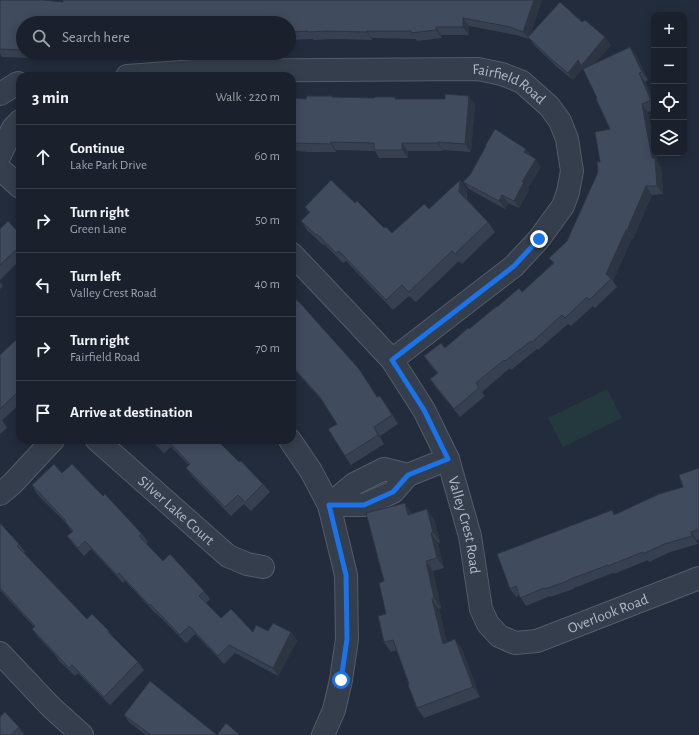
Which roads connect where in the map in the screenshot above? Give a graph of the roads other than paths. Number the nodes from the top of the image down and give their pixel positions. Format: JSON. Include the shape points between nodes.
{"nodes":[{"id":1,"x":182,"y":72,"type":"edge"},
{"id":2,"x":16,"y":85,"type":"edge"},
{"id":3,"x":0,"y":94,"type":"edge"},
{"id":4,"x":16,"y":125,"type":"edge"},
{"id":5,"x":16,"y":154,"type":"edge"},
{"id":6,"x":0,"y":155,"type":"edge"},
{"id":7,"x":0,"y":162,"type":"edge"},
{"id":8,"x":0,"y":169,"type":"edge"},
{"id":9,"x":16,"y":183,"type":"edge"},
{"id":10,"x":296,"y":258,"type":"edge"},
{"id":11,"x":392,"y":360,"type":"junction"},
{"id":12,"x":49,"y":444,"type":"edge"},
{"id":13,"x":102,"y":444,"type":"edge"},
{"id":14,"x":293,"y":444,"type":"edge"},
{"id":15,"x":448,"y":459,"type":"junction"},
{"id":16,"x":371,"y":475,"type":"junction"},
{"id":17,"x":408,"y":475,"type":"junction"},
{"id":18,"x":0,"y":494,"type":"edge"},
{"id":19,"x":381,"y":498,"type":"junction"},
{"id":20,"x":329,"y":505,"type":"junction"},
{"id":21,"x":264,"y":567,"type":"dead end"},
{"id":22,"x":699,"y":578,"type":"edge"},
{"id":23,"x":515,"y":643,"type":"joint"},
{"id":24,"x":0,"y":652,"type":"edge"},
{"id":25,"x":82,"y":735,"type":"edge"},
{"id":26,"x":323,"y":735,"type":"edge"}],
"edges":[{"from":1,"to":11,"type":"street","name":"Fairfield Road","via":[[478,69],[502,74],[522,82],[549,106],[560,121],[567,139],[572,171],[563,206],[539,239],[514,266]]},
{"from":2,"to":3,"type":"street"},
{"from":4,"to":6,"type":"street"},
{"from":5,"to":7,"type":"street"},
{"from":8,"to":9,"type":"street"},
{"from":10,"to":11,"type":"street","name":"Valley Crest Road"},
{"from":11,"to":15,"type":"street","name":"Valley Crest Road","via":[[424,410]]},
{"from":12,"to":18,"type":"street"},
{"from":13,"to":21,"type":"street","name":"Silver Lake Court","via":[[228,556],[247,564]]},
{"from":14,"to":20,"type":"street"},
{"from":15,"to":17,"type":"street"},
{"from":15,"to":23,"type":"street","name":"Valley Crest Road","via":[[470,536],[481,609],[488,624],[499,636]]},
{"from":16,"to":17,"type":"street","via":[[384,469]]},
{"from":16,"to":19,"type":"street"},
{"from":16,"to":20,"type":"street","via":[[354,484]]},
{"from":17,"to":19,"type":"street","via":[[393,492]]},
{"from":19,"to":20,"type":"street","via":[[364,505]]},
{"from":20,"to":26,"type":"street","via":[[346,575],[347,639],[334,710]]},
{"from":22,"to":23,"type":"street","name":"Overlook Road","via":[[537,642]]},
{"from":24,"to":25,"type":"street","via":[[51,707]]}]}
